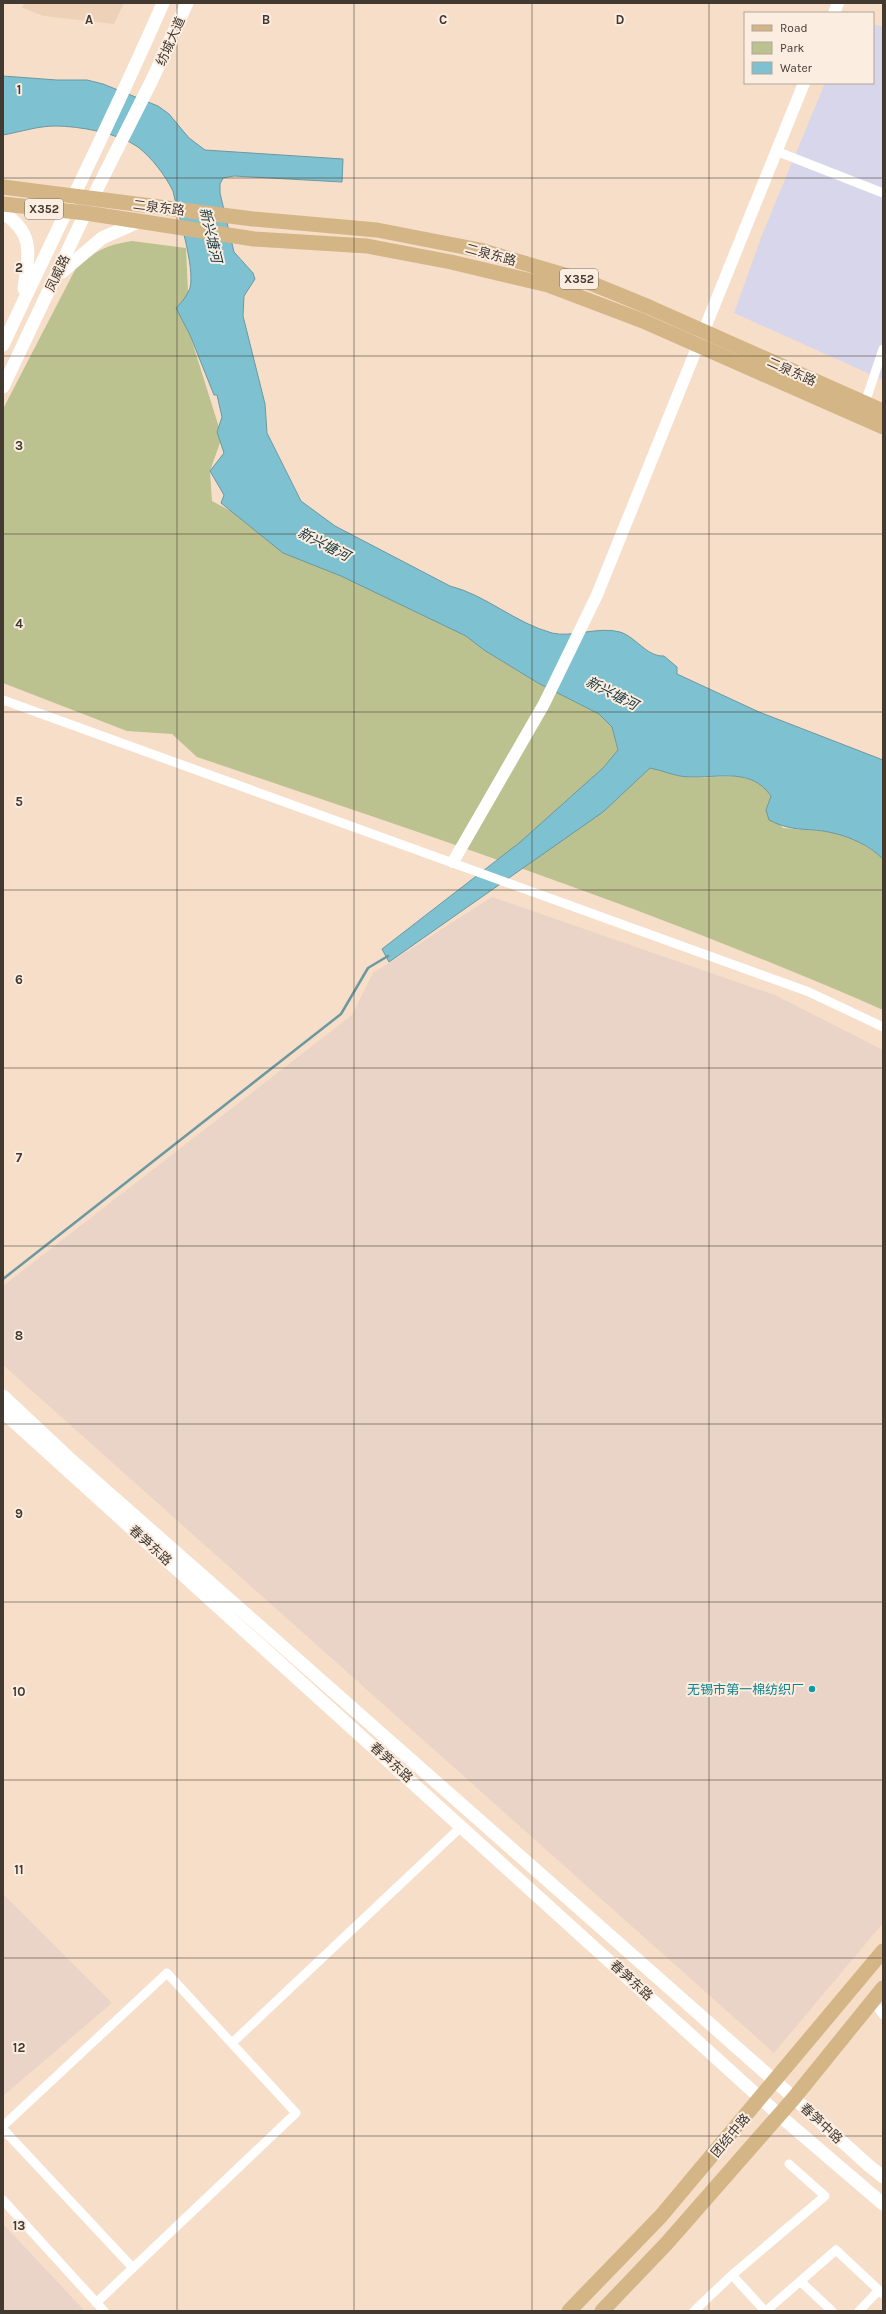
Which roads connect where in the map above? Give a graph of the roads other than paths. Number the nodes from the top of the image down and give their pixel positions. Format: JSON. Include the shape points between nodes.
{"nodes":[{"id":1,"x":163,"y":3,"type":"edge"},
{"id":2,"x":187,"y":3,"type":"edge"},
{"id":3,"x":804,"y":84,"type":"edge"},
{"id":4,"x":776,"y":151,"type":"junction"},
{"id":5,"x":93,"y":153,"type":"joint"},
{"id":6,"x":113,"y":159,"type":"joint"},
{"id":7,"x":3,"y":187,"type":"edge"},
{"id":8,"x":883,"y":193,"type":"edge"},
{"id":9,"x":72,"y":196,"type":"junction"},
{"id":10,"x":93,"y":198,"type":"junction"},
{"id":11,"x":3,"y":204,"type":"edge"},
{"id":12,"x":65,"y":211,"type":"junction"},
{"id":13,"x":3,"y":213,"type":"edge"},
{"id":14,"x":86,"y":213,"type":"junction"},
{"id":15,"x":138,"y":222,"type":"junction"},
{"id":16,"x":54,"y":281,"type":"junction"},
{"id":17,"x":23,"y":302,"type":"junction"},
{"id":18,"x":703,"y":331,"type":"junction"},
{"id":19,"x":3,"y":345,"type":"edge"},
{"id":20,"x":698,"y":345,"type":"junction"},
{"id":21,"x":883,"y":349,"type":"edge"},
{"id":22,"x":3,"y":387,"type":"edge"},
{"id":23,"x":865,"y":403,"type":"junction"},
{"id":24,"x":883,"y":411,"type":"edge"},
{"id":25,"x":883,"y":427,"type":"edge"},
{"id":26,"x":3,"y":700,"type":"edge"},
{"id":27,"x":453,"y":862,"type":"junction"},
{"id":28,"x":883,"y":1028,"type":"edge"},
{"id":29,"x":3,"y":1396,"type":"edge"},
{"id":30,"x":3,"y":1412,"type":"edge"},
{"id":31,"x":462,"y":1826,"type":"junction"},
{"id":32,"x":883,"y":1951,"type":"edge"},
{"id":33,"x":883,"y":1988,"type":"edge"},
{"id":34,"x":873,"y":2001,"type":"junction"},
{"id":35,"x":883,"y":2015,"type":"edge"},
{"id":36,"x":232,"y":2043,"type":"junction"},
{"id":37,"x":775,"y":2082,"type":"junction"},
{"id":38,"x":762,"y":2098,"type":"junction"},
{"id":39,"x":794,"y":2098,"type":"junction"},
{"id":40,"x":779,"y":2115,"type":"junction"},
{"id":41,"x":3,"y":2127,"type":"edge"},
{"id":42,"x":789,"y":2164,"type":"dead end"},
{"id":43,"x":883,"y":2177,"type":"edge"},
{"id":44,"x":3,"y":2200,"type":"edge"},
{"id":45,"x":883,"y":2204,"type":"edge"},
{"id":46,"x":133,"y":2268,"type":"junction"},
{"id":47,"x":732,"y":2275,"type":"junction"},
{"id":48,"x":800,"y":2281,"type":"junction"},
{"id":49,"x":881,"y":2292,"type":"edge"},
{"id":50,"x":96,"y":2303,"type":"junction"},
{"id":51,"x":104,"y":2311,"type":"edge"},
{"id":52,"x":569,"y":2311,"type":"edge"},
{"id":53,"x":602,"y":2311,"type":"edge"},
{"id":54,"x":694,"y":2311,"type":"edge"},
{"id":55,"x":766,"y":2311,"type":"edge"},
{"id":56,"x":832,"y":2311,"type":"edge"},
{"id":57,"x":859,"y":2311,"type":"edge"}],
"edges":[{"from":1,"to":5,"type":"main road","name":"纺城大道"},
{"from":2,"to":6,"type":"main road","name":"纺城大道"},
{"from":3,"to":4,"type":"street"},
{"from":4,"to":8,"type":"street"},
{"from":4,"to":18,"type":"street"},
{"from":5,"to":9,"type":"main road","name":"凤威路"},
{"from":6,"to":10,"type":"main road","name":"凤威路"},
{"from":7,"to":9,"type":"main road","number":"X352"},
{"from":9,"to":10,"type":"main road","name":"二泉东路","number":"X352"},
{"from":9,"to":12,"type":"main road","name":"凤威路"},
{"from":10,"to":14,"type":"main road","name":"凤威路"},
{"from":10,"to":18,"type":"main road","name":"二泉东路","number":"X352","via":[[253,219],[377,230],[480,250],[588,282]]},
{"from":11,"to":12,"type":"main road","number":"X352"},
{"from":12,"to":14,"type":"main road","number":"X352"},
{"from":12,"to":17,"type":"main road","name":"凤威路"},
{"from":13,"to":17,"type":"main road","via":[[13,219],[27,237],[28,256]]},
{"from":14,"to":15,"type":"main road","name":"二泉东路","number":"X352"},
{"from":14,"to":16,"type":"main road","name":"凤威路"},
{"from":15,"to":16,"type":"main road","via":[[102,238],[69,264]]},
{"from":15,"to":20,"type":"main road","name":"二泉东路","number":"X352","via":[[254,239],[367,246],[451,262],[548,285]]},
{"from":16,"to":22,"type":"main road","name":"凤威路"},
{"from":17,"to":19,"type":"main road","name":"凤威路"},
{"from":18,"to":20,"type":"street"},
{"from":18,"to":23,"type":"main road","name":"二泉东路","number":"X352"},
{"from":20,"to":25,"type":"main road","name":"二泉东路","number":"X352"},
{"from":20,"to":27,"type":"street","via":[[597,595],[544,704]]},
{"from":21,"to":23,"type":"street"},
{"from":23,"to":24,"type":"main road","name":"二泉东路","number":"X352"},
{"from":26,"to":27,"type":"street"},
{"from":27,"to":28,"type":"street","via":[[809,992]]},
{"from":29,"to":37,"type":"main road","name":"春笋东路","via":[[68,1457]]},
{"from":30,"to":31,"type":"main road","name":"春笋东路"},
{"from":31,"to":36,"type":"street"},
{"from":31,"to":38,"type":"main road","name":"春笋东路"},
{"from":32,"to":37,"type":"main road","name":"团结中路"},
{"from":33,"to":34,"type":"main road","name":"团结中路"},
{"from":34,"to":35,"type":"street"},
{"from":34,"to":39,"type":"main road","name":"团结中路"},
{"from":36,"to":41,"type":"street","via":[[167,1973]]},
{"from":36,"to":46,"type":"street","via":[[296,2112]]},
{"from":37,"to":38,"type":"main road","name":"团结中路"},
{"from":37,"to":39,"type":"main road","name":"春笋中路"},
{"from":38,"to":40,"type":"main road","name":"春笋东路"},
{"from":38,"to":52,"type":"main road","name":"团结中路","via":[[661,2216]]},
{"from":39,"to":40,"type":"main road","name":"团结中路"},
{"from":39,"to":43,"type":"main road","name":"春笋中路"},
{"from":40,"to":45,"type":"main road","name":"春笋中路"},
{"from":40,"to":53,"type":"main road","name":"团结中路","via":[[667,2243]]},
{"from":41,"to":46,"type":"street"},
{"from":42,"to":47,"type":"street","via":[[825,2196]]},
{"from":44,"to":50,"type":"street"},
{"from":46,"to":50,"type":"street"},
{"from":47,"to":54,"type":"street"},
{"from":47,"to":55,"type":"street"},
{"from":48,"to":49,"type":"street","via":[[836,2250]]},
{"from":48,"to":55,"type":"street"},
{"from":48,"to":56,"type":"street"},
{"from":49,"to":57,"type":"street"},
{"from":50,"to":51,"type":"street"}]}
